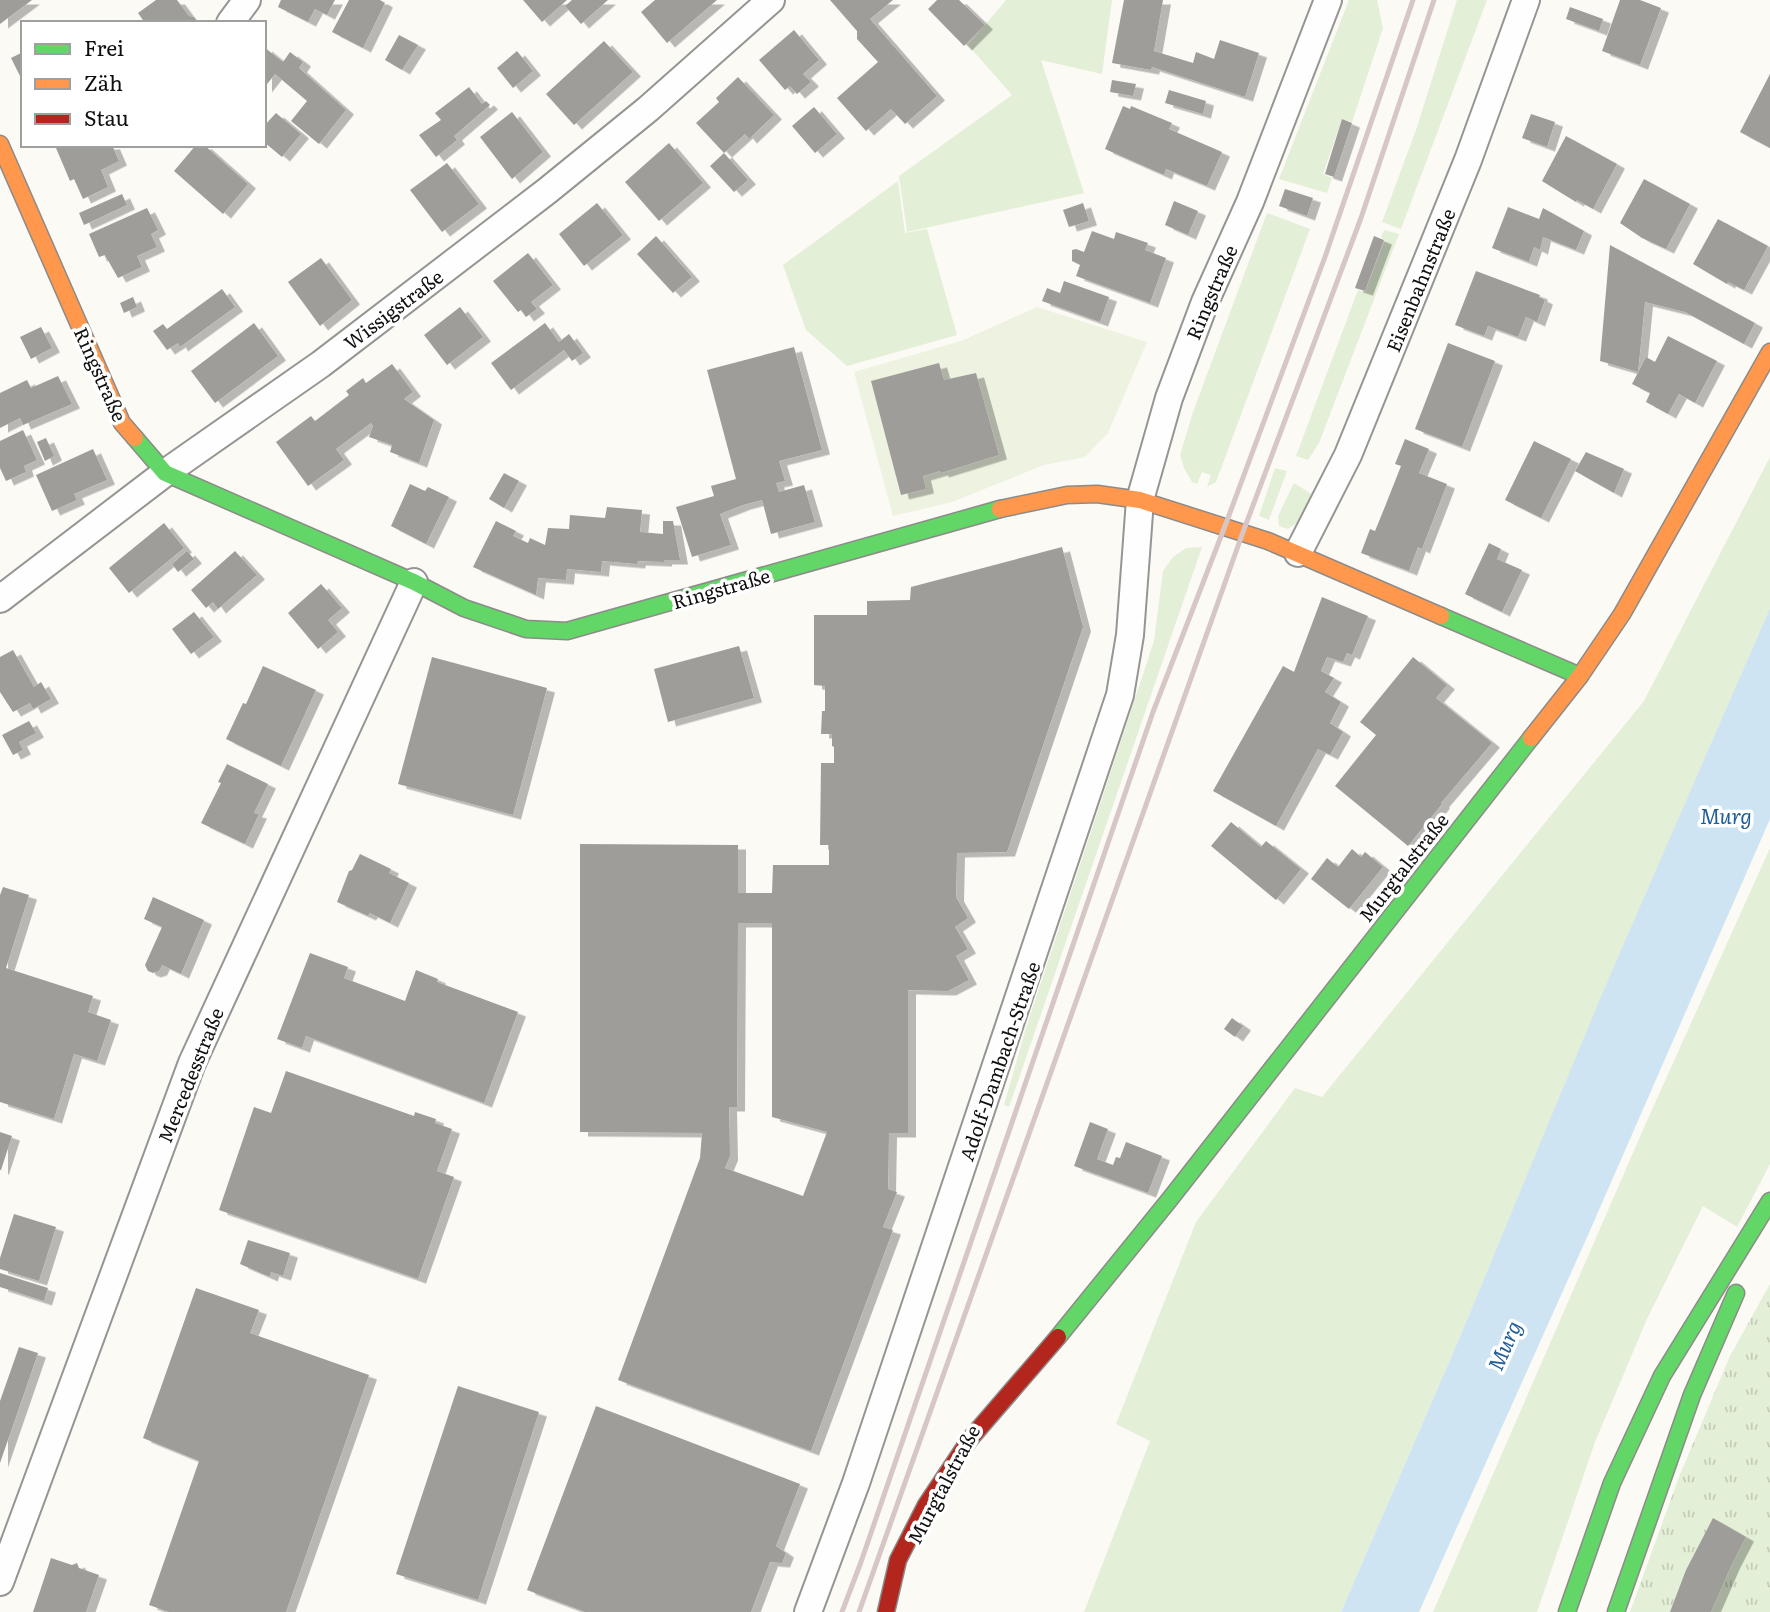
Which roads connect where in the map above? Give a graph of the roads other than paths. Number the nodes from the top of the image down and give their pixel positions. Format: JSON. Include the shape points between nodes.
{"nodes":[{"id":1,"x":247,"y":0,"type":"edge"},
{"id":2,"x":771,"y":0,"type":"edge"},
{"id":3,"x":1328,"y":0,"type":"edge"},
{"id":4,"x":1526,"y":0,"type":"edge"},
{"id":5,"x":231,"y":21,"type":"edge"},
{"id":6,"x":21,"y":136,"type":"edge"},
{"id":7,"x":0,"y":144,"type":"edge"},
{"id":8,"x":1770,"y":352,"type":"edge"},
{"id":9,"x":165,"y":473,"type":"junction"},
{"id":10,"x":1140,"y":500,"type":"junction"},
{"id":11,"x":1298,"y":553,"type":"junction"},
{"id":12,"x":414,"y":582,"type":"junction"},
{"id":13,"x":0,"y":600,"type":"edge"},
{"id":14,"x":1580,"y":676,"type":"junction"},
{"id":15,"x":1770,"y":1200,"type":"edge"},
{"id":16,"x":1770,"y":1213,"type":"edge"},
{"id":17,"x":1025,"y":1378,"type":"junction"},
{"id":18,"x":993,"y":1436,"type":"dead end"},
{"id":19,"x":0,"y":1582,"type":"edge"},
{"id":20,"x":808,"y":1612,"type":"edge"},
{"id":21,"x":886,"y":1612,"type":"edge"},
{"id":22,"x":1567,"y":1612,"type":"edge"},
{"id":23,"x":1616,"y":1612,"type":"edge"}],
"edges":[{"from":1,"to":5,"type":"street"},
{"from":2,"to":9,"type":"street","name":"Wissigstraße","via":[[547,191],[321,364]]},
{"from":3,"to":10,"type":"street","name":"Ringstraße","via":[[1168,398]]},
{"from":4,"to":11,"type":"street","name":"Eisenbahnstraße","via":[[1468,160],[1348,455]]},
{"from":6,"to":7,"type":"street"},
{"from":7,"to":9,"type":"street","name":"Ringstraße","via":[[122,423]]},
{"from":8,"to":14,"type":"street","name":"Murgtalstraße","via":[[1622,614]]},
{"from":9,"to":12,"type":"street","name":"Ringstraße"},
{"from":9,"to":13,"type":"street","name":"Wissigstraße"},
{"from":10,"to":11,"type":"street"},
{"from":10,"to":12,"type":"street","name":"Ringstraße","via":[[1097,494],[1037,500],[567,631],[526,629],[464,608]]},
{"from":10,"to":20,"type":"street","name":"Adolf-Dambach-Straße","via":[[1121,695],[879,1417]]},
{"from":11,"to":14,"type":"street"},
{"from":12,"to":19,"type":"street","name":"Mercedesstraße","via":[[192,1063]]},
{"from":14,"to":17,"type":"street","name":"Murgtalstraße"},
{"from":15,"to":22,"type":"street","via":[[1662,1376],[1612,1483]]},
{"from":16,"to":23,"type":"street","via":[[1692,1395]]},
{"from":17,"to":18,"type":"street","name":"Murgtalstraße"},
{"from":17,"to":21,"type":"street","name":"Murgtalstraße","via":[[970,1439],[926,1505],[898,1560]]}]}
